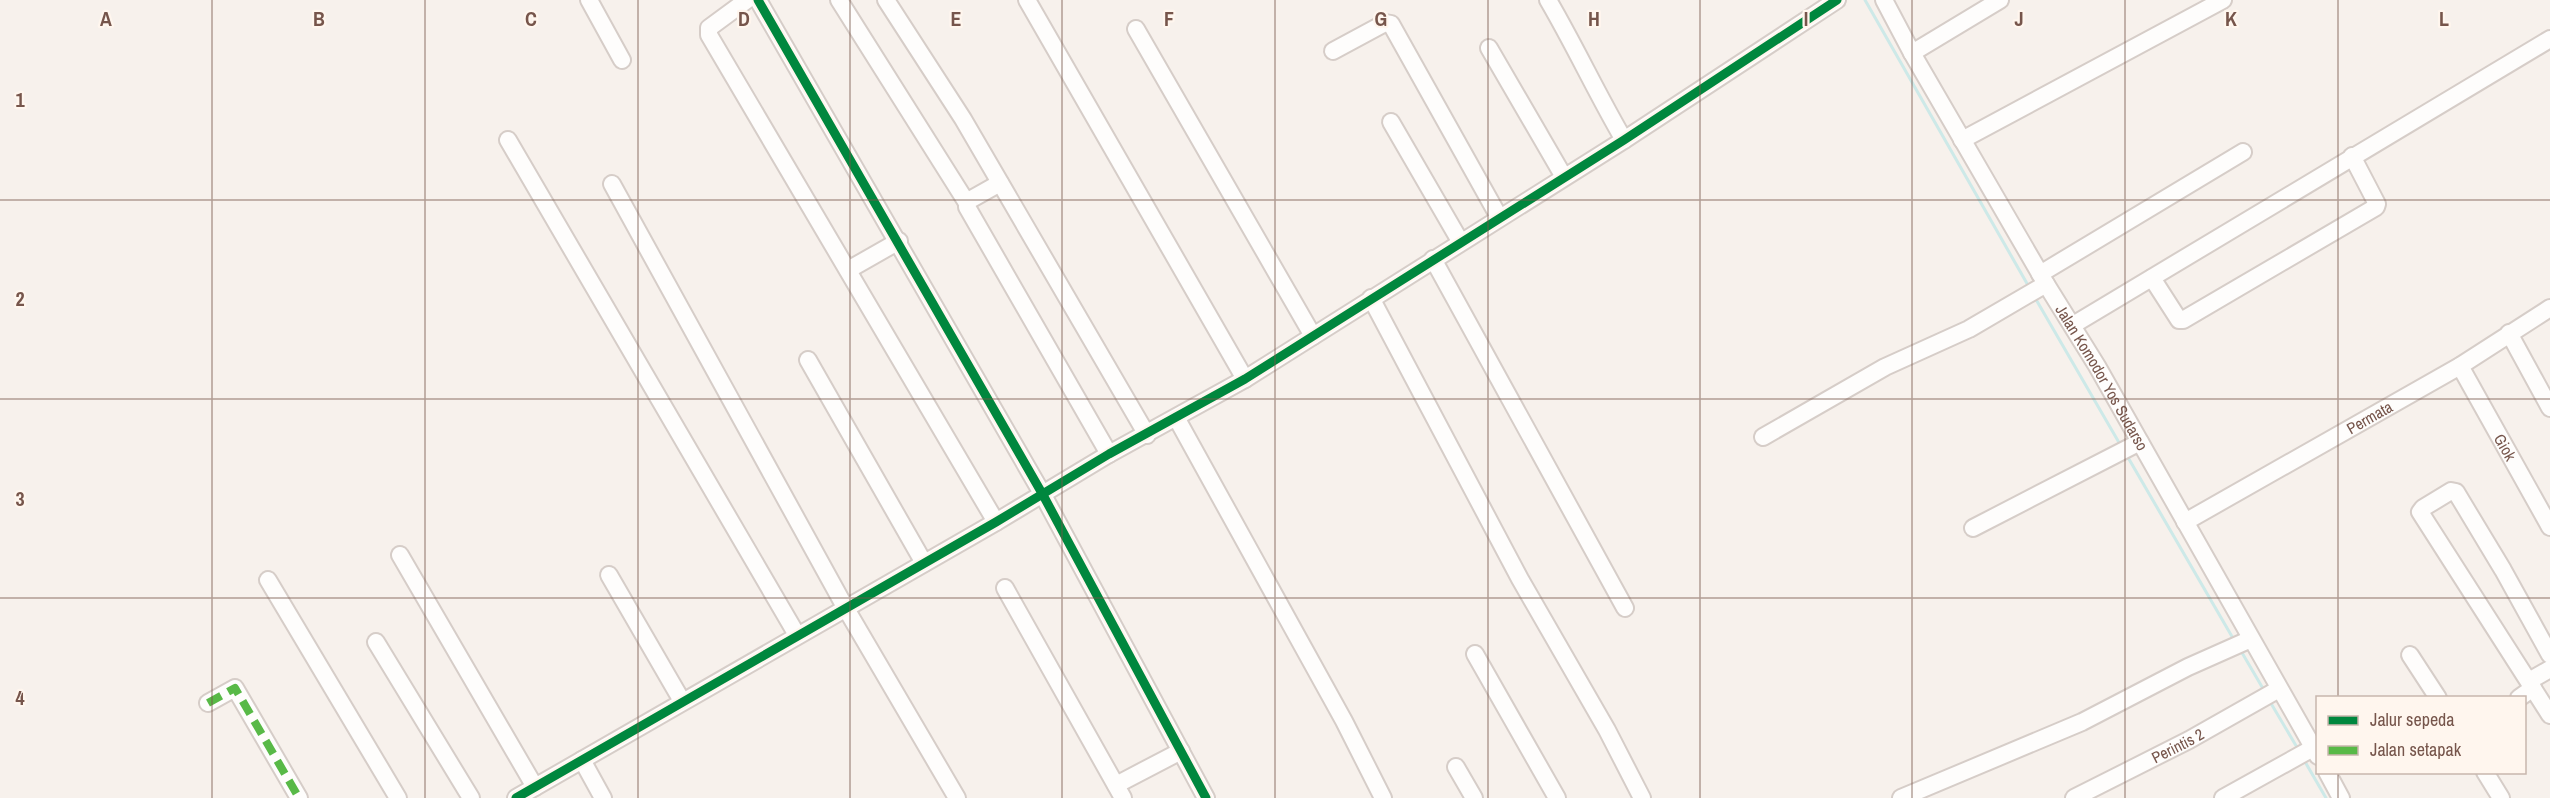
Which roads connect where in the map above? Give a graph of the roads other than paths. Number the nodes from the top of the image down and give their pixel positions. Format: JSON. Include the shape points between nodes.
{"nodes":[{"id":1,"x":589,"y":0,"type":"edge"},
{"id":2,"x":747,"y":0,"type":"edge"},
{"id":3,"x":758,"y":0,"type":"edge"},
{"id":4,"x":839,"y":0,"type":"edge"},
{"id":5,"x":886,"y":0,"type":"edge"},
{"id":6,"x":1027,"y":0,"type":"edge"},
{"id":7,"x":1548,"y":0,"type":"edge"},
{"id":8,"x":1837,"y":0,"type":"edge"},
{"id":9,"x":1884,"y":0,"type":"edge"},
{"id":10,"x":2000,"y":0,"type":"edge"},
{"id":11,"x":2223,"y":0,"type":"edge"},
{"id":12,"x":1136,"y":28,"type":"dead end"},
{"id":13,"x":2550,"y":39,"type":"edge"},
{"id":14,"x":1489,"y":48,"type":"dead end"},
{"id":15,"x":1333,"y":51,"type":"dead end"},
{"id":16,"x":1912,"y":53,"type":"junction"},
{"id":17,"x":622,"y":60,"type":"dead end"},
{"id":18,"x":1392,"y":122,"type":"dead end"},
{"id":19,"x":508,"y":140,"type":"dead end"},
{"id":20,"x":1624,"y":140,"type":"junction"},
{"id":21,"x":1962,"y":140,"type":"junction"},
{"id":22,"x":2243,"y":152,"type":"dead end"},
{"id":23,"x":2352,"y":156,"type":"junction"},
{"id":24,"x":1564,"y":177,"type":"junction"},
{"id":25,"x":1000,"y":183,"type":"junction"},
{"id":26,"x":612,"y":184,"type":"dead end"},
{"id":27,"x":967,"y":203,"type":"junction"},
{"id":28,"x":1499,"y":217,"type":"junction"},
{"id":29,"x":1460,"y":241,"type":"junction"},
{"id":30,"x":899,"y":242,"type":"junction"},
{"id":31,"x":1433,"y":259,"type":"junction"},
{"id":32,"x":848,"y":270,"type":"junction"},
{"id":33,"x":2152,"y":278,"type":"junction"},
{"id":34,"x":2036,"y":286,"type":"junction"},
{"id":35,"x":1371,"y":298,"type":"junction"},
{"id":36,"x":2550,"y":308,"type":"edge"},
{"id":37,"x":2073,"y":325,"type":"junction"},
{"id":38,"x":2509,"y":333,"type":"junction"},
{"id":39,"x":1313,"y":336,"type":"junction"},
{"id":40,"x":808,"y":360,"type":"dead end"},
{"id":41,"x":2460,"y":366,"type":"junction"},
{"id":42,"x":1245,"y":379,"type":"junction"},
{"id":43,"x":2550,"y":408,"type":"edge"},
{"id":44,"x":1177,"y":419,"type":"junction"},
{"id":45,"x":1147,"y":435,"type":"junction"},
{"id":46,"x":1763,"y":437,"type":"dead end"},
{"id":47,"x":2135,"y":445,"type":"junction"},
{"id":48,"x":1109,"y":454,"type":"junction"},
{"id":49,"x":1042,"y":495,"type":"junction"},
{"id":50,"x":996,"y":522,"type":"junction"},
{"id":51,"x":2185,"y":522,"type":"junction"},
{"id":52,"x":2550,"y":527,"type":"edge"},
{"id":53,"x":1973,"y":528,"type":"dead end"},
{"id":54,"x":400,"y":555,"type":"dead end"},
{"id":55,"x":924,"y":563,"type":"junction"},
{"id":56,"x":609,"y":575,"type":"dead end"},
{"id":57,"x":268,"y":580,"type":"dead end"},
{"id":58,"x":1005,"y":588,"type":"dead end"},
{"id":59,"x":845,"y":607,"type":"junction"},
{"id":60,"x":1625,"y":608,"type":"dead end"},
{"id":61,"x":797,"y":635,"type":"junction"},
{"id":62,"x":376,"y":642,"type":"dead end"},
{"id":63,"x":2240,"y":644,"type":"junction"},
{"id":64,"x":2549,"y":650,"type":"edge"},
{"id":65,"x":1475,"y":654,"type":"dead end"},
{"id":66,"x":2410,"y":655,"type":"dead end"},
{"id":67,"x":2550,"y":669,"type":"edge"},
{"id":68,"x":2531,"y":684,"type":"junction"},
{"id":69,"x":2274,"y":692,"type":"junction"},
{"id":70,"x":2437,"y":696,"type":"edge"},
{"id":71,"x":2520,"y":696,"type":"edge"},
{"id":72,"x":682,"y":701,"type":"junction"},
{"id":73,"x":208,"y":703,"type":"dead end"},
{"id":74,"x":2550,"y":715,"type":"edge"},
{"id":75,"x":1181,"y":751,"type":"junction"},
{"id":76,"x":2312,"y":753,"type":"edge"},
{"id":77,"x":582,"y":760,"type":"junction"},
{"id":78,"x":1456,"y":767,"type":"dead end"},
{"id":79,"x":2328,"y":774,"type":"edge"},
{"id":80,"x":2486,"y":774,"type":"edge"},
{"id":81,"x":535,"y":787,"type":"junction"},
{"id":82,"x":1120,"y":791,"type":"edge"},
{"id":83,"x":299,"y":798,"type":"edge"},
{"id":84,"x":398,"y":798,"type":"edge"},
{"id":85,"x":471,"y":798,"type":"edge"},
{"id":86,"x":516,"y":798,"type":"edge"},
{"id":87,"x":603,"y":798,"type":"edge"},
{"id":88,"x":957,"y":798,"type":"edge"},
{"id":89,"x":1206,"y":798,"type":"edge"},
{"id":90,"x":1383,"y":798,"type":"edge"},
{"id":91,"x":1474,"y":798,"type":"edge"},
{"id":92,"x":1557,"y":798,"type":"edge"},
{"id":93,"x":1642,"y":798,"type":"edge"},
{"id":94,"x":1901,"y":798,"type":"edge"},
{"id":95,"x":2074,"y":798,"type":"edge"},
{"id":96,"x":2223,"y":798,"type":"edge"},
{"id":97,"x":2341,"y":798,"type":"edge"},
{"id":98,"x":2501,"y":798,"type":"edge"}],
"edges":[{"from":1,"to":17,"type":"street"},
{"from":2,"to":32,"type":"street","via":[[709,28],[709,35]]},
{"from":3,"to":30,"type":"street"},
{"from":4,"to":27,"type":"street"},
{"from":5,"to":25,"type":"street"},
{"from":6,"to":42,"type":"street"},
{"from":7,"to":20,"type":"street"},
{"from":8,"to":20,"type":"street"},
{"from":9,"to":16,"type":"street","name":"Jalan Komodor Yos Sudarso"},
{"from":10,"to":16,"type":"street"},
{"from":11,"to":21,"type":"street"},
{"from":12,"to":39,"type":"street"},
{"from":13,"to":23,"type":"street"},
{"from":14,"to":24,"type":"street"},
{"from":15,"to":28,"type":"street","via":[[1385,22],[1391,24]]},
{"from":16,"to":21,"type":"street","name":"Jalan Komodor Yos Sudarso"},
{"from":18,"to":29,"type":"street"},
{"from":19,"to":61,"type":"street"},
{"from":20,"to":24,"type":"street"},
{"from":21,"to":34,"type":"street","name":"Jalan Komodor Yos Sudarso"},
{"from":22,"to":34,"type":"street"},
{"from":23,"to":33,"type":"street"},
{"from":23,"to":33,"type":"street","via":[[2376,207],[2183,320]]},
{"from":24,"to":28,"type":"street"},
{"from":25,"to":27,"type":"street"},
{"from":25,"to":45,"type":"street"},
{"from":26,"to":59,"type":"street"},
{"from":27,"to":48,"type":"street"},
{"from":28,"to":29,"type":"street"},
{"from":29,"to":31,"type":"street"},
{"from":30,"to":32,"type":"street"},
{"from":30,"to":49,"type":"street"},
{"from":31,"to":35,"type":"street"},
{"from":31,"to":60,"type":"street"},
{"from":32,"to":50,"type":"street"},
{"from":33,"to":37,"type":"street"},
{"from":34,"to":37,"type":"street","name":"Jalan Komodor Yos Sudarso"},
{"from":34,"to":46,"type":"street","via":[[1969,329],[1885,367]]},
{"from":35,"to":39,"type":"street"},
{"from":35,"to":93,"type":"street"},
{"from":36,"to":38,"type":"street","name":"Permata"},
{"from":37,"to":47,"type":"street","name":"Jalan Komodor Yos Sudarso"},
{"from":38,"to":41,"type":"street","name":"Permata"},
{"from":38,"to":43,"type":"street"},
{"from":39,"to":42,"type":"street"},
{"from":40,"to":55,"type":"street"},
{"from":41,"to":51,"type":"street","name":"Permata"},
{"from":41,"to":52,"type":"street","name":"Giok"},
{"from":42,"to":44,"type":"street"},
{"from":44,"to":45,"type":"street"},
{"from":44,"to":90,"type":"street"},
{"from":45,"to":48,"type":"street"},
{"from":47,"to":51,"type":"street","name":"Jalan Komodor Yos Sudarso"},
{"from":47,"to":53,"type":"street"},
{"from":48,"to":49,"type":"street"},
{"from":49,"to":50,"type":"street"},
{"from":49,"to":75,"type":"street"},
{"from":50,"to":55,"type":"street"},
{"from":51,"to":63,"type":"street","name":"Jalan Komodor Yos Sudarso"},
{"from":54,"to":81,"type":"street"},
{"from":55,"to":59,"type":"street"},
{"from":56,"to":72,"type":"street"},
{"from":57,"to":84,"type":"street"},
{"from":58,"to":82,"type":"street"},
{"from":59,"to":61,"type":"street"},
{"from":59,"to":88,"type":"street"},
{"from":61,"to":72,"type":"street"},
{"from":62,"to":85,"type":"street"},
{"from":63,"to":69,"type":"street","name":"Jalan Komodor Yos Sudarso"},
{"from":63,"to":94,"type":"street","via":[[2072,726]]},
{"from":64,"to":68,"type":"street","via":[[2456,492],[2451,491],[2422,508],[2420,512]]},
{"from":65,"to":92,"type":"street"},
{"from":66,"to":70,"type":"street"},
{"from":67,"to":68,"type":"street"},
{"from":68,"to":71,"type":"street"},
{"from":68,"to":74,"type":"street"},
{"from":69,"to":76,"type":"street","name":"Jalan Komodor Yos Sudarso"},
{"from":69,"to":95,"type":"street","name":"Perintis 2"},
{"from":72,"to":77,"type":"street"},
{"from":73,"to":83,"type":"street","via":[[235,688]]},
{"from":75,"to":82,"type":"street"},
{"from":75,"to":89,"type":"street"},
{"from":76,"to":96,"type":"street"},
{"from":77,"to":81,"type":"street"},
{"from":77,"to":87,"type":"street"},
{"from":78,"to":91,"type":"street"},
{"from":79,"to":97,"type":"street"},
{"from":80,"to":98,"type":"street"},
{"from":81,"to":86,"type":"street"}]}
